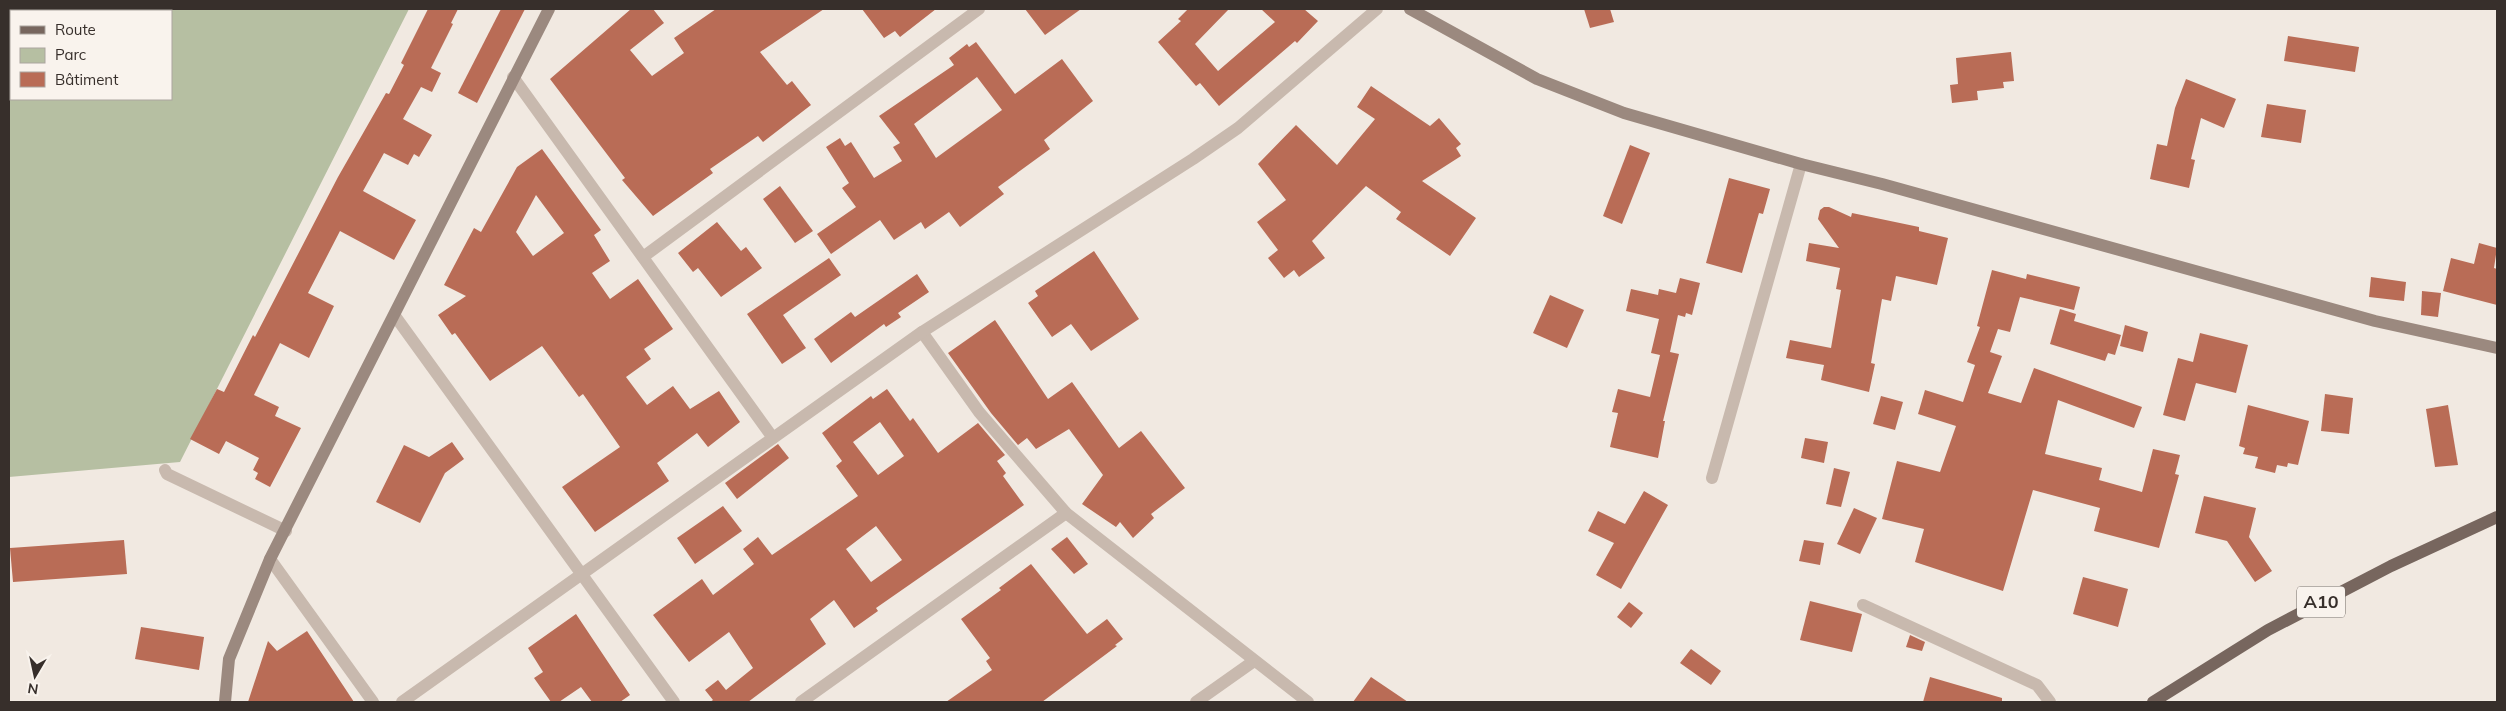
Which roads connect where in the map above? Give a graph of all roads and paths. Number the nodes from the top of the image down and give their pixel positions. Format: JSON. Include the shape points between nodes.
{"nodes":[{"id":1,"x":549,"y":9,"type":"edge"},
{"id":2,"x":979,"y":9,"type":"edge"},
{"id":3,"x":1377,"y":9,"type":"edge"},
{"id":4,"x":1410,"y":9,"type":"edge"},
{"id":5,"x":513,"y":78,"type":"junction"},
{"id":6,"x":1801,"y":164,"type":"junction"},
{"id":7,"x":643,"y":257,"type":"junction"},
{"id":8,"x":395,"y":316,"type":"junction"},
{"id":9,"x":922,"y":332,"type":"junction"},
{"id":10,"x":2497,"y":348,"type":"edge"},
{"id":11,"x":773,"y":438,"type":"junction"},
{"id":12,"x":165,"y":470,"type":"dead end"},
{"id":13,"x":1712,"y":478,"type":"dead end"},
{"id":14,"x":1066,"y":513,"type":"junction"},
{"id":15,"x":2497,"y":517,"type":"edge"},
{"id":16,"x":286,"y":531,"type":"junction"},
{"id":17,"x":270,"y":560,"type":"junction"},
{"id":18,"x":582,"y":574,"type":"junction"},
{"id":19,"x":1863,"y":605,"type":"dead end"},
{"id":20,"x":1254,"y":661,"type":"junction"},
{"id":21,"x":225,"y":702,"type":"edge"},
{"id":22,"x":373,"y":702,"type":"edge"},
{"id":23,"x":402,"y":702,"type":"edge"},
{"id":24,"x":674,"y":702,"type":"edge"},
{"id":25,"x":801,"y":702,"type":"edge"},
{"id":26,"x":1196,"y":702,"type":"edge"},
{"id":27,"x":1308,"y":702,"type":"edge"},
{"id":28,"x":2050,"y":702,"type":"edge"},
{"id":29,"x":2153,"y":702,"type":"edge"}],
"edges":[{"from":1,"to":5,"type":"street"},
{"from":2,"to":7,"type":"street"},
{"from":3,"to":9,"type":"street","via":[[1238,128]]},
{"from":4,"to":6,"type":"street","via":[[1537,79],[1624,113]]},
{"from":5,"to":7,"type":"street"},
{"from":5,"to":8,"type":"street"},
{"from":6,"to":10,"type":"street","via":[[2375,321]]},
{"from":6,"to":13,"type":"street"},
{"from":7,"to":11,"type":"street"},
{"from":8,"to":16,"type":"street"},
{"from":8,"to":18,"type":"street"},
{"from":9,"to":11,"type":"street"},
{"from":9,"to":14,"type":"street","via":[[979,412]]},
{"from":11,"to":18,"type":"street"},
{"from":12,"to":16,"type":"street","via":[[167,474]]},
{"from":14,"to":20,"type":"street"},
{"from":14,"to":25,"type":"street"},
{"from":15,"to":29,"type":"main road","number":"A10","via":[[2391,566],[2268,630]]},
{"from":16,"to":17,"type":"street"},
{"from":17,"to":21,"type":"street","via":[[229,659]]},
{"from":17,"to":22,"type":"street"},
{"from":18,"to":23,"type":"street"},
{"from":18,"to":24,"type":"street"},
{"from":19,"to":28,"type":"street","via":[[2037,685]]},
{"from":20,"to":26,"type":"street"},
{"from":20,"to":27,"type":"street"}]}
